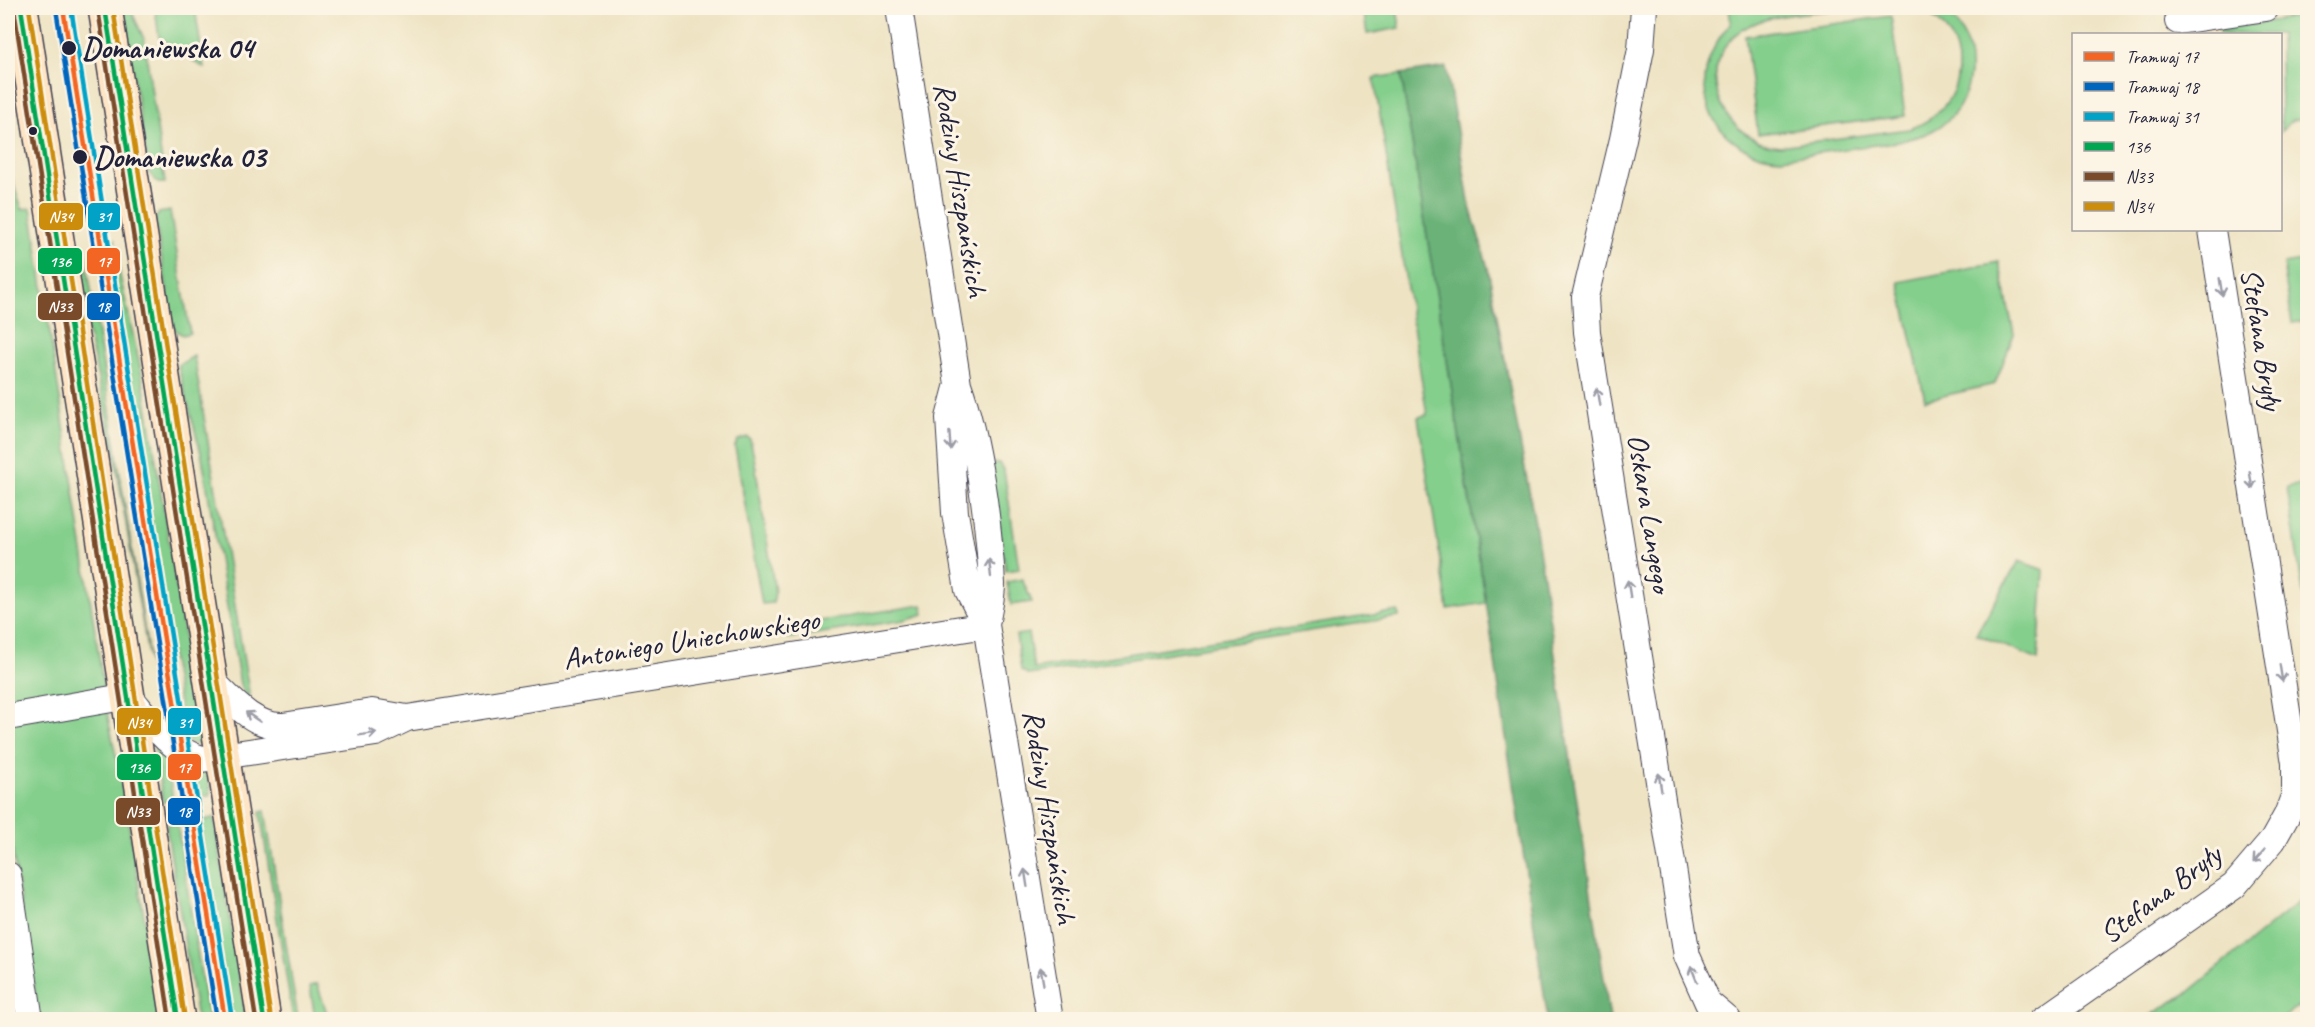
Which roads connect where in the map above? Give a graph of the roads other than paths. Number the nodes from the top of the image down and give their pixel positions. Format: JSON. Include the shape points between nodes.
{"nodes":[{"id":1,"x":21,"y":8,"type":"edge"},
{"id":2,"x":105,"y":8,"type":"edge"},
{"id":3,"x":899,"y":8,"type":"edge"},
{"id":4,"x":1644,"y":8,"type":"edge"},
{"id":5,"x":2266,"y":8,"type":"edge"},
{"id":6,"x":2178,"y":21,"type":"edge"},
{"id":7,"x":8,"y":22,"type":"edge"},
{"id":8,"x":27,"y":50,"type":"junction"},
{"id":9,"x":2212,"y":231,"type":"edge"},
{"id":10,"x":986,"y":626,"type":"junction"},
{"id":11,"x":210,"y":679,"type":"junction"},
{"id":12,"x":129,"y":696,"type":"junction"},
{"id":13,"x":8,"y":717,"type":"edge"},
{"id":14,"x":407,"y":718,"type":"junction"},
{"id":15,"x":223,"y":758,"type":"junction"},
{"id":16,"x":8,"y":875,"type":"edge"},
{"id":17,"x":30,"y":1020,"type":"edge"},
{"id":18,"x":178,"y":1020,"type":"edge"},
{"id":19,"x":264,"y":1020,"type":"edge"},
{"id":20,"x":1050,"y":1020,"type":"edge"},
{"id":21,"x":1728,"y":1020,"type":"edge"},
{"id":22,"x":2043,"y":1020,"type":"edge"}],
"edges":[{"from":1,"to":8,"type":"main road"},
{"from":2,"to":11,"type":"main road"},
{"from":3,"to":10,"type":"street","name":"Rodziny Hiszpańskich","via":[[958,384],[969,415],[980,484],[992,586]]},
{"from":21,"to":4,"type":"street","name":"Oskara Langego","one_way":true,"via":[[1714,1010],[1702,993],[1686,947],[1587,332],[1585,297],[1623,140],[1641,49]]},
{"from":5,"to":6,"type":"street"},
{"from":7,"to":8,"type":"main road"},
{"from":8,"to":12,"type":"main road"},
{"from":9,"to":22,"type":"street","name":"Stefana Bryły","one_way":true,"via":[[2295,763],[2295,794],[2273,840],[2234,886]]},
{"from":10,"to":14,"type":"street","name":"Antoniego Uniechowskiego"},
{"from":20,"to":10,"type":"street","name":"Rodziny Hiszpańskich","one_way":true},
{"from":14,"to":11,"type":"street","name":"Antoniego Uniechowskiego","one_way":true,"via":[[372,712],[269,726],[253,720]]},
{"from":11,"to":15,"type":"main road"},
{"from":12,"to":13,"type":"street"},
{"from":12,"to":15,"type":"street","name":"Antoniego Uniechowskiego","via":[[182,752],[202,759]]},
{"from":12,"to":18,"type":"main road"},
{"from":15,"to":14,"type":"street","name":"Antoniego Uniechowskiego","one_way":true,"via":[[376,733]]},
{"from":15,"to":19,"type":"main road"},
{"from":16,"to":17,"type":"street"}]}
